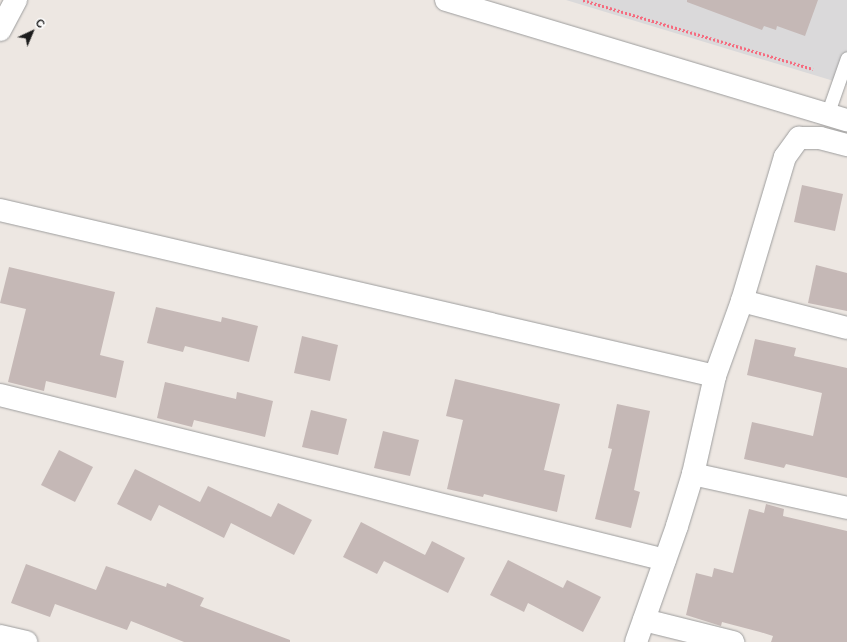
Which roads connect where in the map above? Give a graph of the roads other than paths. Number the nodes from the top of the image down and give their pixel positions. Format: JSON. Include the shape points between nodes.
{"nodes":[{"id":1,"x":16,"y":0,"type":"edge"},
{"id":2,"x":446,"y":0,"type":"edge"},
{"id":3,"x":0,"y":30,"type":"edge"},
{"id":4,"x":847,"y":58,"type":"edge"},
{"id":5,"x":837,"y":117,"type":"edge"},
{"id":6,"x":847,"y":145,"type":"edge"},
{"id":7,"x":0,"y":210,"type":"edge"},
{"id":8,"x":742,"y":301,"type":"junction"},
{"id":9,"x":847,"y":328,"type":"edge"},
{"id":10,"x":715,"y":376,"type":"junction"},
{"id":11,"x":0,"y":396,"type":"edge"},
{"id":12,"x":693,"y":474,"type":"junction"},
{"id":13,"x":847,"y":508,"type":"edge"},
{"id":14,"x":665,"y":560,"type":"junction"},
{"id":15,"x":644,"y":620,"type":"junction"},
{"id":16,"x":0,"y":636,"type":"edge"},
{"id":17,"x":26,"y":642,"type":"edge"},
{"id":18,"x":636,"y":642,"type":"edge"},
{"id":19,"x":733,"y":642,"type":"edge"}],
"edges":[{"from":1,"to":3,"type":"street"},
{"from":2,"to":5,"type":"street"},
{"from":4,"to":5,"type":"lane"},
{"from":6,"to":8,"type":"street","via":[[820,138],[799,138],[785,157]]},
{"from":7,"to":10,"type":"street"},
{"from":8,"to":9,"type":"street"},
{"from":8,"to":10,"type":"street"},
{"from":10,"to":12,"type":"street"},
{"from":11,"to":14,"type":"street"},
{"from":12,"to":13,"type":"street"},
{"from":12,"to":14,"type":"street"},
{"from":14,"to":15,"type":"street"},
{"from":15,"to":18,"type":"street"},
{"from":15,"to":19,"type":"street"},
{"from":16,"to":17,"type":"street"}]}
